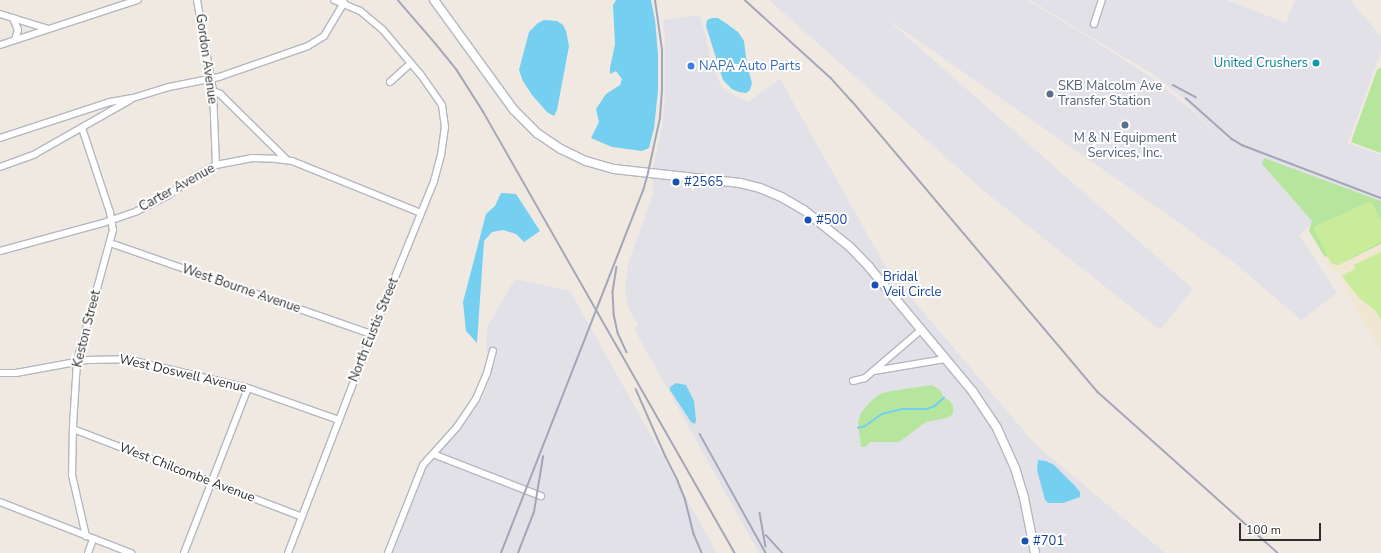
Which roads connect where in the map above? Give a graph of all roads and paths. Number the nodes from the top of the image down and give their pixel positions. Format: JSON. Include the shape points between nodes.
{"nodes":[{"id":1,"x":138,"y":0,"type":"edge"},
{"id":2,"x":197,"y":0,"type":"edge"},
{"id":3,"x":334,"y":0,"type":"edge"},
{"id":4,"x":434,"y":0,"type":"edge"},
{"id":5,"x":1102,"y":0,"type":"edge"},
{"id":6,"x":344,"y":3,"type":"junction"},
{"id":7,"x":0,"y":14,"type":"edge"},
{"id":8,"x":13,"y":18,"type":"junction"},
{"id":9,"x":1094,"y":24,"type":"dead end"},
{"id":10,"x":48,"y":29,"type":"junction"},
{"id":11,"x":15,"y":40,"type":"junction"},
{"id":12,"x":0,"y":45,"type":"edge"},
{"id":13,"x":411,"y":63,"type":"junction"},
{"id":14,"x":211,"y":79,"type":"junction"},
{"id":15,"x":390,"y":82,"type":"dead end"},
{"id":16,"x":213,"y":91,"type":"junction"},
{"id":17,"x":133,"y":98,"type":"junction"},
{"id":18,"x":82,"y":128,"type":"junction"},
{"id":19,"x":0,"y":138,"type":"edge"},
{"id":20,"x":287,"y":160,"type":"junction"},
{"id":21,"x":216,"y":165,"type":"junction"},
{"id":22,"x":0,"y":167,"type":"edge"},
{"id":23,"x":422,"y":213,"type":"junction"},
{"id":24,"x":112,"y":220,"type":"junction"},
{"id":25,"x":110,"y":243,"type":"junction"},
{"id":26,"x":0,"y":251,"type":"edge"},
{"id":27,"x":921,"y":330,"type":"junction"},
{"id":28,"x":372,"y":334,"type":"junction"},
{"id":29,"x":493,"y":351,"type":"dead end"},
{"id":30,"x":945,"y":359,"type":"junction"},
{"id":31,"x":77,"y":362,"type":"junction"},
{"id":32,"x":874,"y":371,"type":"junction"},
{"id":33,"x":0,"y":373,"type":"edge"},
{"id":34,"x":853,"y":381,"type":"dead end"},
{"id":35,"x":248,"y":388,"type":"junction"},
{"id":36,"x":339,"y":420,"type":"junction"},
{"id":37,"x":73,"y":429,"type":"junction"},
{"id":38,"x":433,"y":454,"type":"junction"},
{"id":39,"x":212,"y":482,"type":"junction"},
{"id":40,"x":541,"y":496,"type":"dead end"},
{"id":41,"x":0,"y":502,"type":"edge"},
{"id":42,"x":302,"y":517,"type":"junction"},
{"id":43,"x":86,"y":536,"type":"junction"},
{"id":44,"x":94,"y":539,"type":"junction"},
{"id":45,"x":88,"y":553,"type":"edge"},
{"id":46,"x":131,"y":553,"type":"edge"},
{"id":47,"x":184,"y":553,"type":"edge"},
{"id":48,"x":288,"y":553,"type":"edge"},
{"id":49,"x":388,"y":553,"type":"edge"},
{"id":50,"x":1035,"y":553,"type":"edge"}],
"edges":[{"from":1,"to":10,"type":"street"},
{"from":2,"to":14,"type":"street","name":"Gordon Avenue"},
{"from":3,"to":6,"type":"street"},
{"from":4,"to":27,"type":"street","via":[[526,124],[549,142],[586,161],[624,170],[751,185],[787,200],[818,220],[850,247]]},
{"from":5,"to":9,"type":"street"},
{"from":6,"to":13,"type":"street","via":[[372,20]]},
{"from":6,"to":14,"type":"street","via":[[320,40]]},
{"from":7,"to":8,"type":"street"},
{"from":8,"to":10,"type":"street"},
{"from":8,"to":11,"type":"street","via":[[18,30]]},
{"from":10,"to":11,"type":"street"},
{"from":11,"to":12,"type":"street"},
{"from":13,"to":15,"type":"street"},
{"from":13,"to":23,"type":"street","name":"North Eustis Street","via":[[442,105],[445,127],[441,155]]},
{"from":14,"to":16,"type":"street","name":"Gordon Avenue"},
{"from":14,"to":17,"type":"street","via":[[169,87]]},
{"from":16,"to":20,"type":"street","via":[[220,94]]},
{"from":16,"to":21,"type":"street","name":"Gordon Avenue"},
{"from":17,"to":18,"type":"street"},
{"from":17,"to":19,"type":"street","via":[[110,102]]},
{"from":18,"to":22,"type":"street","via":[[34,154]]},
{"from":18,"to":24,"type":"street","name":"Keston Street"},
{"from":20,"to":21,"type":"street","name":"Carter Avenue","via":[[252,158]]},
{"from":20,"to":23,"type":"street","name":"Carter Avenue"},
{"from":21,"to":24,"type":"street","name":"Carter Avenue","via":[[151,204]]},
{"from":23,"to":28,"type":"street","name":"North Eustis Street"},
{"from":24,"to":25,"type":"street","name":"Keston Street"},
{"from":24,"to":26,"type":"street","name":"Carter Avenue"},
{"from":25,"to":28,"type":"street","name":"West Bourne Avenue"},
{"from":25,"to":31,"type":"street","name":"Keston Street"},
{"from":27,"to":30,"type":"street"},
{"from":27,"to":32,"type":"street"},
{"from":28,"to":36,"type":"street","name":"North Eustis Street"},
{"from":29,"to":38,"type":"street","via":[[476,399],[457,427]]},
{"from":30,"to":32,"type":"street"},
{"from":30,"to":50,"type":"street","via":[[973,392],[1004,441],[1024,498]]},
{"from":31,"to":33,"type":"street","name":"West Doswell Avenue","via":[[16,373]]},
{"from":31,"to":35,"type":"street","name":"West Doswell Avenue","via":[[126,359]]},
{"from":31,"to":37,"type":"street","name":"Keston Street"},
{"from":32,"to":34,"type":"street","via":[[865,378]]},
{"from":35,"to":36,"type":"street","name":"West Doswell Avenue"},
{"from":35,"to":39,"type":"street"},
{"from":36,"to":42,"type":"street","name":"North Eustis Street"},
{"from":37,"to":39,"type":"street","name":"West Chilcombe Avenue"},
{"from":37,"to":43,"type":"street","name":"Keston Street","via":[[73,480]]},
{"from":38,"to":40,"type":"street"},
{"from":38,"to":49,"type":"street","via":[[423,465]]},
{"from":39,"to":42,"type":"street","name":"West Chilcombe Avenue"},
{"from":39,"to":47,"type":"street"},
{"from":41,"to":43,"type":"street"},
{"from":42,"to":48,"type":"street","name":"North Eustis Street"},
{"from":43,"to":44,"type":"street"},
{"from":44,"to":45,"type":"street"},
{"from":44,"to":46,"type":"street"}]}
